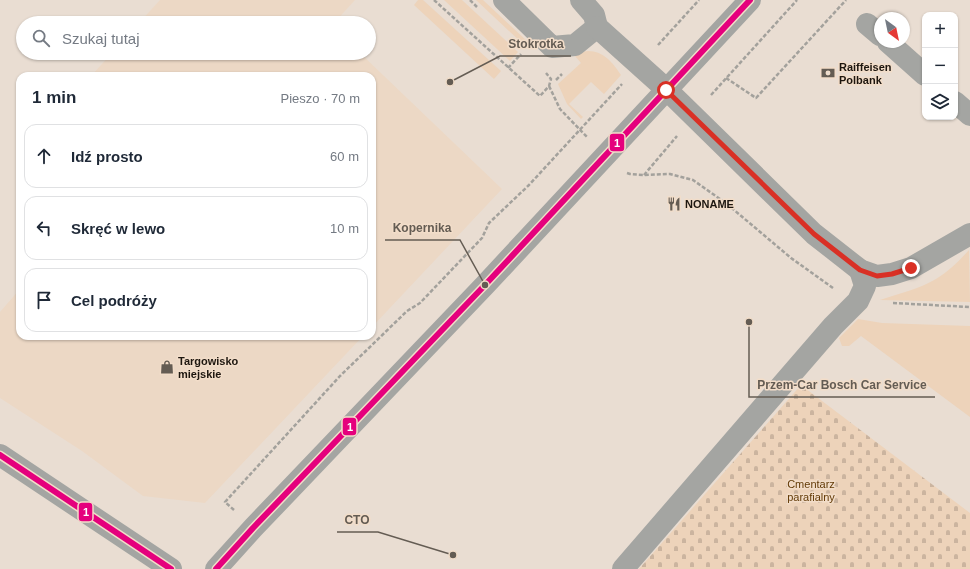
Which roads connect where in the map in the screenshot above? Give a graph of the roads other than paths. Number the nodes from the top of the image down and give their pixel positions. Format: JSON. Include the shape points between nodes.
{"nodes":[{"id":1,"x":504,"y":0,"type":"edge"},
{"id":2,"x":581,"y":0,"type":"edge"},
{"id":3,"x":750,"y":0,"type":"edge"},
{"id":4,"x":597,"y":27,"type":"junction"},
{"id":5,"x":895,"y":48,"type":"edge"},
{"id":6,"x":922,"y":72,"type":"edge"},
{"id":7,"x":666,"y":90,"type":"junction"},
{"id":8,"x":958,"y":105,"type":"edge"},
{"id":9,"x":970,"y":115,"type":"edge"},
{"id":10,"x":970,"y":234,"type":"edge"},
{"id":11,"x":860,"y":270,"type":"junction"},
{"id":12,"x":0,"y":455,"type":"edge"},
{"id":13,"x":171,"y":569,"type":"edge"},
{"id":14,"x":216,"y":569,"type":"edge"},
{"id":15,"x":623,"y":569,"type":"edge"}],
"edges":[{"from":1,"to":4,"type":"street","via":[[552,47],[575,45]]},
{"from":2,"to":4,"type":"street","via":[[594,15]]},
{"from":3,"to":7,"type":"street"},
{"from":4,"to":7,"type":"street"},
{"from":5,"to":6,"type":"street"},
{"from":7,"to":11,"type":"street","via":[[814,234]]},
{"from":7,"to":14,"type":"street"},
{"from":8,"to":9,"type":"street"},
{"from":10,"to":11,"type":"street","via":[[911,268],[877,276]]},
{"from":11,"to":15,"type":"street","via":[[865,286],[858,301],[833,326]]},
{"from":12,"to":13,"type":"street"}]}
